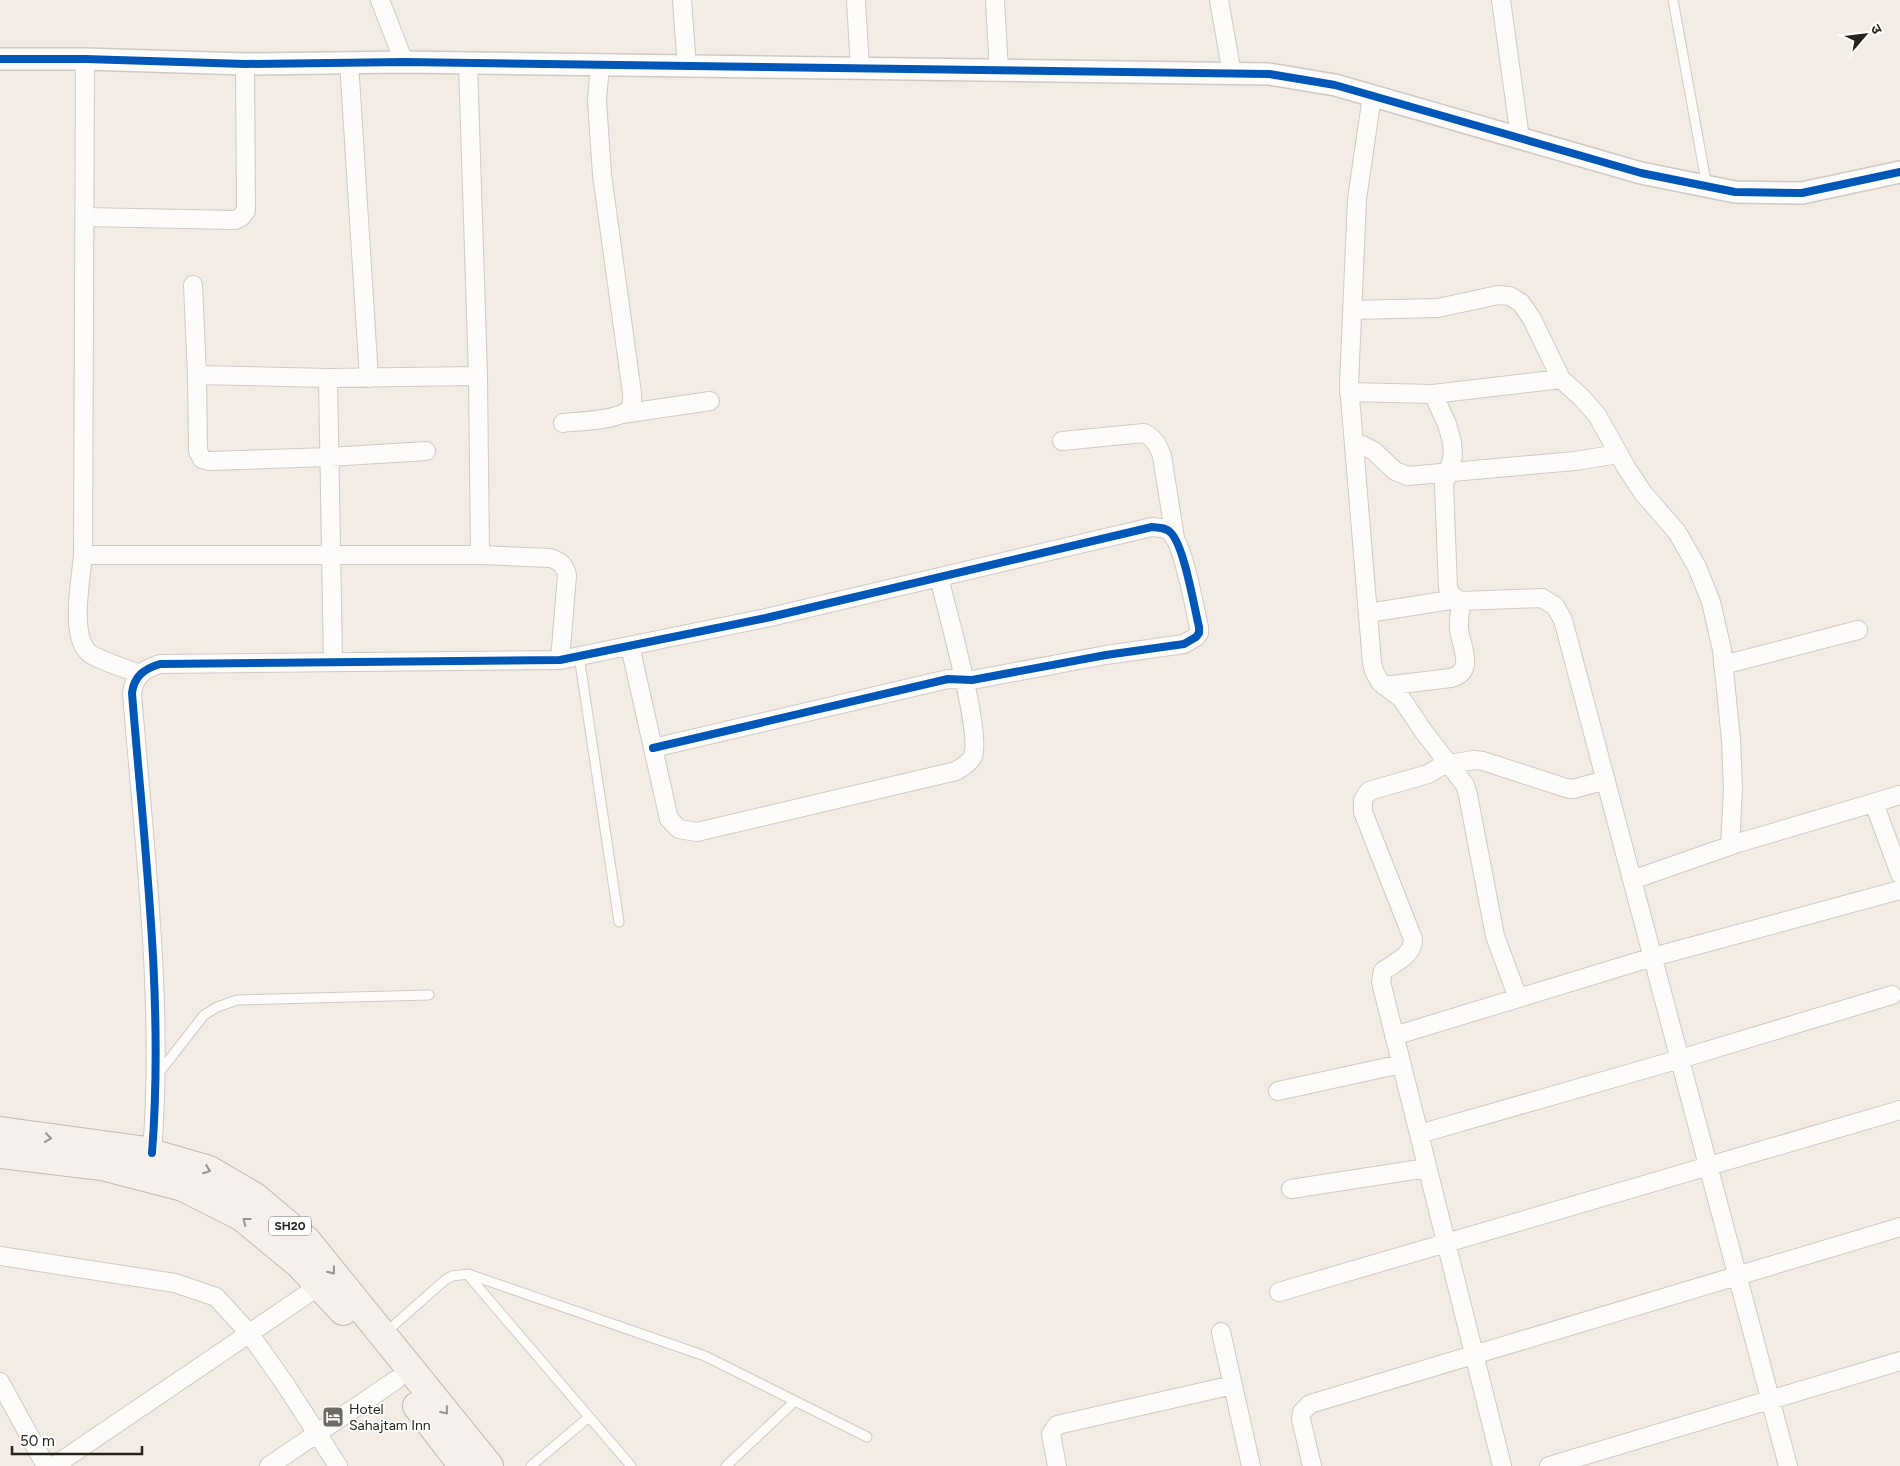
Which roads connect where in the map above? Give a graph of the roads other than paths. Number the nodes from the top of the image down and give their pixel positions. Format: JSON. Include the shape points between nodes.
{"nodes":[{"id":1,"x":380,"y":0,"type":"edge"},
{"id":2,"x":682,"y":0,"type":"edge"},
{"id":3,"x":856,"y":0,"type":"edge"},
{"id":4,"x":995,"y":0,"type":"edge"},
{"id":5,"x":1220,"y":0,"type":"edge"},
{"id":6,"x":1501,"y":0,"type":"edge"},
{"id":7,"x":1673,"y":0,"type":"edge"},
{"id":8,"x":0,"y":59,"type":"edge"},
{"id":9,"x":85,"y":59,"type":"junction"},
{"id":10,"x":349,"y":62,"type":"junction"},
{"id":11,"x":404,"y":62,"type":"junction"},
{"id":12,"x":468,"y":63,"type":"junction"},
{"id":13,"x":245,"y":64,"type":"junction"},
{"id":14,"x":600,"y":65,"type":"junction"},
{"id":15,"x":687,"y":67,"type":"junction"},
{"id":16,"x":860,"y":70,"type":"junction"},
{"id":17,"x":999,"y":72,"type":"junction"},
{"id":18,"x":1232,"y":74,"type":"junction"},
{"id":19,"x":1372,"y":96,"type":"junction"},
{"id":20,"x":1520,"y":138,"type":"junction"},
{"id":21,"x":1900,"y":172,"type":"edge"},
{"id":22,"x":1707,"y":187,"type":"junction"},
{"id":23,"x":85,"y":217,"type":"junction"},
{"id":24,"x":193,"y":285,"type":"dead end"},
{"id":25,"x":1352,"y":310,"type":"junction"},
{"id":26,"x":197,"y":375,"type":"junction"},
{"id":27,"x":478,"y":376,"type":"junction"},
{"id":28,"x":328,"y":378,"type":"junction"},
{"id":29,"x":369,"y":378,"type":"junction"},
{"id":30,"x":1561,"y":379,"type":"junction"},
{"id":31,"x":1349,"y":392,"type":"junction"},
{"id":32,"x":1432,"y":394,"type":"junction"},
{"id":33,"x":710,"y":400,"type":"dead end"},
{"id":34,"x":622,"y":414,"type":"junction"},
{"id":35,"x":563,"y":423,"type":"dead end"},
{"id":36,"x":1062,"y":441,"type":"dead end"},
{"id":37,"x":1354,"y":441,"type":"junction"},
{"id":38,"x":426,"y":451,"type":"dead end"},
{"id":39,"x":1618,"y":454,"type":"junction"},
{"id":40,"x":329,"y":457,"type":"junction"},
{"id":41,"x":1448,"y":471,"type":"junction"},
{"id":42,"x":1175,"y":538,"type":"junction"},
{"id":43,"x":83,"y":555,"type":"junction"},
{"id":44,"x":331,"y":555,"type":"junction"},
{"id":45,"x":480,"y":555,"type":"junction"},
{"id":46,"x":939,"y":577,"type":"junction"},
{"id":47,"x":1459,"y":600,"type":"junction"},
{"id":48,"x":1368,"y":613,"type":"junction"},
{"id":49,"x":1858,"y":630,"type":"dead end"},
{"id":50,"x":630,"y":646,"type":"junction"},
{"id":51,"x":579,"y":656,"type":"junction"},
{"id":52,"x":560,"y":660,"type":"junction"},
{"id":53,"x":333,"y":662,"type":"junction"},
{"id":54,"x":1723,"y":665,"type":"junction"},
{"id":55,"x":140,"y":674,"type":"junction"},
{"id":56,"x":964,"y":679,"type":"junction"},
{"id":57,"x":1384,"y":686,"type":"junction"},
{"id":58,"x":653,"y":748,"type":"junction"},
{"id":59,"x":1449,"y":763,"type":"junction"},
{"id":60,"x":1606,"y":780,"type":"junction"},
{"id":61,"x":1900,"y":795,"type":"edge"},
{"id":62,"x":1874,"y":803,"type":"junction"},
{"id":63,"x":1730,"y":846,"type":"junction"},
{"id":64,"x":1900,"y":874,"type":"edge"},
{"id":65,"x":1632,"y":880,"type":"junction"},
{"id":66,"x":1900,"y":890,"type":"edge"},
{"id":67,"x":619,"y":922,"type":"dead end"},
{"id":68,"x":1653,"y":957,"type":"junction"},
{"id":69,"x":429,"y":995,"type":"dead end"},
{"id":70,"x":1892,"y":995,"type":"dead end"},
{"id":71,"x":1518,"y":998,"type":"junction"},
{"id":72,"x":1394,"y":1036,"type":"junction"},
{"id":73,"x":1680,"y":1059,"type":"junction"},
{"id":74,"x":1402,"y":1064,"type":"junction"},
{"id":75,"x":155,"y":1078,"type":"junction"},
{"id":76,"x":1278,"y":1091,"type":"dead end"},
{"id":77,"x":1900,"y":1110,"type":"edge"},
{"id":78,"x":0,"y":1131,"type":"edge"},
{"id":79,"x":1419,"y":1134,"type":"junction"},
{"id":80,"x":152,"y":1153,"type":"junction"},
{"id":81,"x":0,"y":1154,"type":"edge"},
{"id":82,"x":1708,"y":1165,"type":"junction"},
{"id":83,"x":1428,"y":1168,"type":"junction"},
{"id":84,"x":1291,"y":1188,"type":"dead end"},
{"id":85,"x":1900,"y":1227,"type":"edge"},
{"id":86,"x":1446,"y":1244,"type":"junction"},
{"id":87,"x":0,"y":1256,"type":"edge"},
{"id":88,"x":468,"y":1274,"type":"junction"},
{"id":89,"x":1738,"y":1276,"type":"junction"},
{"id":90,"x":319,"y":1286,"type":"junction"},
{"id":91,"x":1279,"y":1292,"type":"dead end"},
{"id":92,"x":1221,"y":1332,"type":"dead end"},
{"id":93,"x":249,"y":1333,"type":"junction"},
{"id":94,"x":383,"y":1335,"type":"junction"},
{"id":95,"x":1474,"y":1355,"type":"junction"},
{"id":96,"x":1900,"y":1361,"type":"edge"},
{"id":97,"x":396,"y":1380,"type":"junction"},
{"id":98,"x":0,"y":1382,"type":"edge"},
{"id":99,"x":1233,"y":1385,"type":"junction"},
{"id":100,"x":1770,"y":1399,"type":"junction"},
{"id":101,"x":795,"y":1401,"type":"junction"},
{"id":102,"x":589,"y":1417,"type":"junction"},
{"id":103,"x":317,"y":1433,"type":"junction"},
{"id":104,"x":867,"y":1437,"type":"dead end"},
{"id":105,"x":46,"y":1466,"type":"edge"},
{"id":106,"x":54,"y":1466,"type":"edge"},
{"id":107,"x":270,"y":1466,"type":"edge"},
{"id":108,"x":338,"y":1466,"type":"edge"},
{"id":109,"x":463,"y":1466,"type":"edge"},
{"id":110,"x":489,"y":1466,"type":"edge"},
{"id":111,"x":530,"y":1466,"type":"edge"},
{"id":112,"x":631,"y":1466,"type":"edge"},
{"id":113,"x":726,"y":1466,"type":"edge"},
{"id":114,"x":1056,"y":1466,"type":"edge"},
{"id":115,"x":1251,"y":1466,"type":"edge"},
{"id":116,"x":1312,"y":1466,"type":"edge"},
{"id":117,"x":1502,"y":1466,"type":"edge"},
{"id":118,"x":1549,"y":1466,"type":"edge"},
{"id":119,"x":1788,"y":1466,"type":"edge"}],
"edges":[{"from":1,"to":11,"type":"street"},
{"from":2,"to":15,"type":"street"},
{"from":3,"to":16,"type":"street"},
{"from":4,"to":17,"type":"street"},
{"from":5,"to":18,"type":"street"},
{"from":6,"to":20,"type":"street"},
{"from":7,"to":22,"type":"lane"},
{"from":8,"to":9,"type":"street"},
{"from":9,"to":13,"type":"street"},
{"from":9,"to":23,"type":"street"},
{"from":10,"to":11,"type":"street"},
{"from":10,"to":13,"type":"street"},
{"from":10,"to":29,"type":"street"},
{"from":11,"to":12,"type":"street"},
{"from":12,"to":14,"type":"street"},
{"from":12,"to":27,"type":"street"},
{"from":13,"to":23,"type":"street","via":[[246,212],[241,217],[235,220]]},
{"from":14,"to":15,"type":"street"},
{"from":14,"to":34,"type":"street","via":[[597,100],[602,175],[632,393],[631,407]]},
{"from":15,"to":16,"type":"street"},
{"from":16,"to":17,"type":"street"},
{"from":17,"to":18,"type":"street"},
{"from":18,"to":19,"type":"street","via":[[1268,74],[1335,85]]},
{"from":19,"to":20,"type":"street"},
{"from":19,"to":25,"type":"street","via":[[1357,199]]},
{"from":20,"to":22,"type":"street","via":[[1641,173]]},
{"from":21,"to":22,"type":"street","via":[[1802,192],[1735,192]]},
{"from":23,"to":43,"type":"street"},
{"from":24,"to":26,"type":"street"},
{"from":25,"to":30,"type":"street","via":[[1438,308],[1484,297],[1510,296],[1521,303],[1532,319]]},
{"from":25,"to":31,"type":"street"},
{"from":26,"to":28,"type":"street"},
{"from":26,"to":40,"type":"street","via":[[198,451],[202,459]]},
{"from":27,"to":29,"type":"street"},
{"from":27,"to":45,"type":"street"},
{"from":28,"to":29,"type":"street"},
{"from":28,"to":40,"type":"street"},
{"from":30,"to":32,"type":"street"},
{"from":30,"to":39,"type":"street","via":[[1597,415]]},
{"from":31,"to":32,"type":"street"},
{"from":31,"to":37,"type":"street"},
{"from":32,"to":41,"type":"street","via":[[1452,442],[1453,456]]},
{"from":33,"to":34,"type":"street"},
{"from":34,"to":35,"type":"street"},
{"from":36,"to":42,"type":"street","via":[[1144,433],[1151,436],[1162,456]]},
{"from":37,"to":41,"type":"street","via":[[1374,451],[1403,475]]},
{"from":37,"to":48,"type":"street"},
{"from":38,"to":40,"type":"street"},
{"from":39,"to":41,"type":"street"},
{"from":39,"to":54,"type":"street","via":[[1643,493],[1677,532],[1697,567],[1711,602]]},
{"from":40,"to":44,"type":"street"},
{"from":41,"to":47,"type":"street","via":[[1444,485],[1448,588]]},
{"from":42,"to":46,"type":"street","via":[[1165,529],[1152,527]]},
{"from":42,"to":56,"type":"street","via":[[1199,627],[1199,633],[1191,641]]},
{"from":43,"to":44,"type":"street"},
{"from":43,"to":55,"type":"street","via":[[77,626],[81,643],[91,654]]},
{"from":44,"to":45,"type":"street"},
{"from":44,"to":53,"type":"street"},
{"from":45,"to":52,"type":"street","via":[[550,558],[565,567],[568,583]]},
{"from":46,"to":50,"type":"street"},
{"from":46,"to":56,"type":"street"},
{"from":47,"to":48,"type":"street"},
{"from":47,"to":57,"type":"street","via":[[1458,627],[1466,660],[1458,676]]},
{"from":47,"to":60,"type":"street","via":[[1542,598],[1555,606],[1563,620]]},
{"from":48,"to":57,"type":"street","via":[[1374,671]]},
{"from":49,"to":54,"type":"street"},
{"from":50,"to":51,"type":"street"},
{"from":50,"to":58,"type":"street"},
{"from":51,"to":52,"type":"street"},
{"from":51,"to":67,"type":"lane"},
{"from":52,"to":53,"type":"street"},
{"from":53,"to":55,"type":"street","via":[[160,664]]},
{"from":54,"to":63,"type":"street","via":[[1733,789]]},
{"from":55,"to":75,"type":"street","via":[[132,693],[153,967]]},
{"from":56,"to":58,"type":"street","via":[[948,679]]},
{"from":56,"to":58,"type":"street","via":[[976,742],[973,756],[956,771],[696,832],[679,829],[669,819]]},
{"from":57,"to":59,"type":"street","via":[[1402,698]]},
{"from":59,"to":60,"type":"street","via":[[1483,761],[1573,789]]},
{"from":59,"to":71,"type":"street","via":[[1465,785],[1468,795],[1493,928]]},
{"from":59,"to":72,"type":"street","via":[[1428,774],[1369,791],[1363,800],[1363,812],[1413,939],[1408,954],[1381,975]]},
{"from":60,"to":65,"type":"street"},
{"from":61,"to":62,"type":"street"},
{"from":62,"to":63,"type":"street"},
{"from":62,"to":64,"type":"street"},
{"from":63,"to":65,"type":"street"},
{"from":65,"to":68,"type":"street"},
{"from":66,"to":68,"type":"street"},
{"from":68,"to":71,"type":"street"},
{"from":68,"to":73,"type":"street"},
{"from":69,"to":75,"type":"lane","via":[[237,1000],[204,1016]]},
{"from":70,"to":73,"type":"street"},
{"from":71,"to":72,"type":"street"},
{"from":72,"to":74,"type":"street"},
{"from":73,"to":79,"type":"street"},
{"from":73,"to":82,"type":"street"},
{"from":74,"to":76,"type":"street"},
{"from":74,"to":79,"type":"street"},
{"from":75,"to":80,"type":"street"},
{"from":77,"to":82,"type":"street"},
{"from":78,"to":80,"type":"main road","number":"SH20","one_way":true},
{"from":79,"to":83,"type":"street"},
{"from":80,"to":94,"type":"main road","number":"SH20","one_way":true,"via":[[209,1170],[255,1197],[307,1241]]},
{"from":90,"to":81,"type":"main road","number":"SH20","one_way":true,"via":[[299,1264],[242,1217],[184,1187],[102,1166]]},
{"from":82,"to":86,"type":"street"},
{"from":82,"to":89,"type":"street"},
{"from":83,"to":84,"type":"street"},
{"from":83,"to":86,"type":"street"},
{"from":85,"to":89,"type":"street"},
{"from":86,"to":91,"type":"street"},
{"from":86,"to":95,"type":"street"},
{"from":87,"to":93,"type":"street","via":[[175,1283],[216,1297]]},
{"from":88,"to":94,"type":"lane","via":[[445,1280]]},
{"from":88,"to":101,"type":"lane","via":[[694,1351]]},
{"from":88,"to":102,"type":"lane"},
{"from":89,"to":95,"type":"street"},
{"from":89,"to":100,"type":"street"},
{"from":90,"to":93,"type":"street"},
{"from":90,"to":97,"type":"main road","number":"SH20"},
{"from":92,"to":99,"type":"street"},
{"from":93,"to":103,"type":"street"},
{"from":93,"to":106,"type":"street"},
{"from":94,"to":110,"type":"main road","number":"SH20","one_way":true},
{"from":95,"to":116,"type":"street","via":[[1310,1404],[1302,1412],[1301,1419]]},
{"from":95,"to":117,"type":"street"},
{"from":96,"to":100,"type":"street"},
{"from":97,"to":103,"type":"street"},
{"from":97,"to":109,"type":"main road","number":"SH20"},
{"from":98,"to":105,"type":"street"},
{"from":99,"to":114,"type":"street","via":[[1057,1426],[1051,1434]]},
{"from":99,"to":115,"type":"street"},
{"from":100,"to":118,"type":"street"},
{"from":100,"to":119,"type":"street"},
{"from":101,"to":104,"type":"lane"},
{"from":101,"to":113,"type":"lane"},
{"from":102,"to":111,"type":"lane"},
{"from":102,"to":112,"type":"lane"},
{"from":103,"to":107,"type":"street"},
{"from":103,"to":108,"type":"street"}]}
